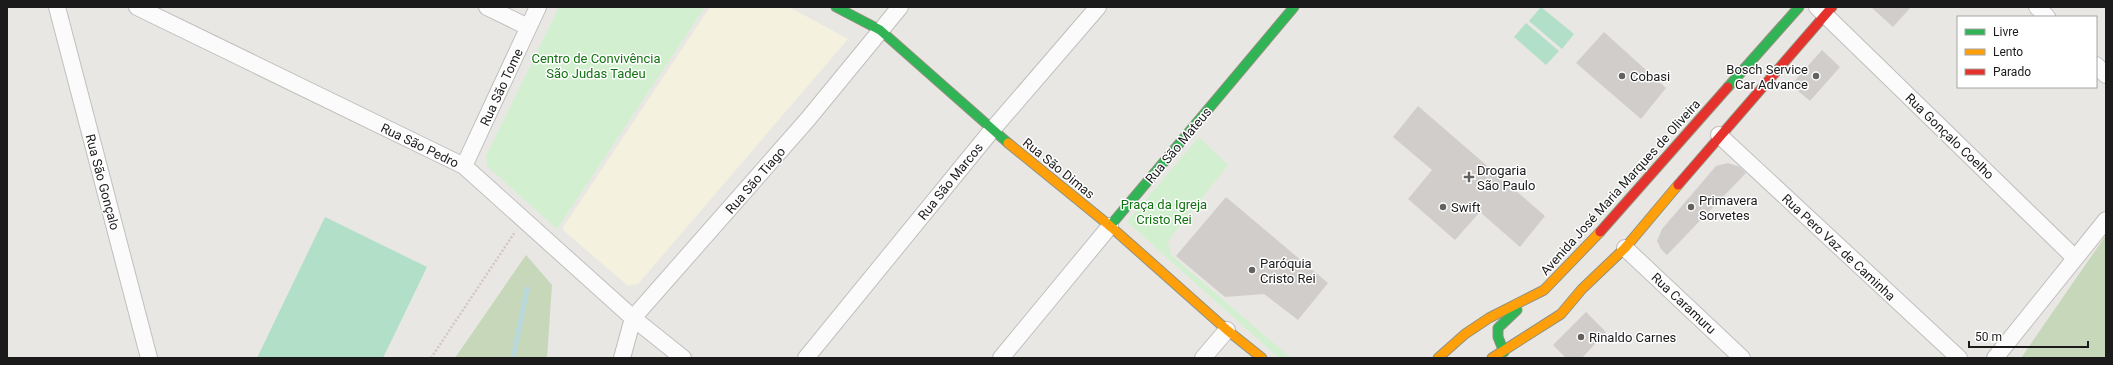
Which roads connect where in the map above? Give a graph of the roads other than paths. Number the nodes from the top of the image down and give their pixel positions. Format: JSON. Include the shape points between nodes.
{"nodes":[{"id":1,"x":57,"y":7,"type":"edge"},
{"id":2,"x":136,"y":7,"type":"edge"},
{"id":3,"x":487,"y":7,"type":"edge"},
{"id":4,"x":538,"y":7,"type":"edge"},
{"id":5,"x":836,"y":7,"type":"edge"},
{"id":6,"x":900,"y":7,"type":"edge"},
{"id":7,"x":1098,"y":7,"type":"edge"},
{"id":8,"x":1294,"y":7,"type":"edge"},
{"id":9,"x":1799,"y":7,"type":"edge"},
{"id":10,"x":2037,"y":7,"type":"edge"},
{"id":11,"x":1825,"y":10,"type":"edge"},
{"id":12,"x":2046,"y":16,"type":"edge"},
{"id":13,"x":528,"y":27,"type":"junction"},
{"id":14,"x":880,"y":30,"type":"junction"},
{"id":15,"x":2097,"y":66,"type":"edge"},
{"id":16,"x":2106,"y":75,"type":"edge"},
{"id":17,"x":992,"y":130,"type":"junction"},
{"id":18,"x":1719,"y":135,"type":"junction"},
{"id":19,"x":464,"y":166,"type":"junction"},
{"id":20,"x":2106,"y":220,"type":"edge"},
{"id":21,"x":1110,"y":226,"type":"junction"},
{"id":22,"x":1599,"y":233,"type":"junction"},
{"id":23,"x":1610,"y":234,"type":"dead end"},
{"id":24,"x":1625,"y":248,"type":"junction"},
{"id":25,"x":1607,"y":253,"type":"dead end"},
{"id":26,"x":2075,"y":258,"type":"junction"},
{"id":27,"x":1582,"y":289,"type":"junction"},
{"id":28,"x":1537,"y":294,"type":"junction"},
{"id":29,"x":634,"y":318,"type":"junction"},
{"id":30,"x":1227,"y":330,"type":"junction"},
{"id":31,"x":1502,"y":356,"type":"edge"},
{"id":32,"x":149,"y":358,"type":"edge"},
{"id":33,"x":622,"y":358,"type":"edge"},
{"id":34,"x":683,"y":358,"type":"edge"},
{"id":35,"x":806,"y":358,"type":"edge"},
{"id":36,"x":1001,"y":358,"type":"edge"},
{"id":37,"x":1203,"y":358,"type":"edge"},
{"id":38,"x":1262,"y":358,"type":"edge"},
{"id":39,"x":1438,"y":358,"type":"edge"},
{"id":40,"x":1742,"y":358,"type":"edge"},
{"id":41,"x":1959,"y":358,"type":"edge"},
{"id":42,"x":1995,"y":358,"type":"edge"}],
"edges":[{"from":1,"to":32,"type":"street","name":"Rua São Gonçalo"},
{"from":2,"to":19,"type":"street","name":"Rua São Pedro"},
{"from":3,"to":13,"type":"street"},
{"from":4,"to":13,"type":"street","name":"Rua São Tome"},
{"from":5,"to":14,"type":"main road","name":"Rua São Dimas"},
{"from":6,"to":14,"type":"street","name":"Rua São Tiago"},
{"from":7,"to":17,"type":"street","name":"Rua São Marcos"},
{"from":8,"to":21,"type":"main road","name":"Rua São Mateus"},
{"from":9,"to":22,"type":"main road","name":"Avenida José Maria Marques de Oliveira"},
{"from":10,"to":12,"type":"street"},
{"from":11,"to":18,"type":"main road"},
{"from":11,"to":26,"type":"street","name":"Rua Gonçalo Coelho"},
{"from":13,"to":19,"type":"street","name":"Rua São Tome"},
{"from":14,"to":17,"type":"main road","name":"Rua São Dimas"},
{"from":14,"to":29,"type":"street","name":"Rua São Tiago","via":[[808,119]]},
{"from":15,"to":16,"type":"street"},
{"from":17,"to":21,"type":"main road","name":"Rua São Dimas"},
{"from":17,"to":35,"type":"street","name":"Rua São Marcos"},
{"from":18,"to":24,"type":"main road"},
{"from":18,"to":41,"type":"street","name":"Rua Pero Vaz de Caminha"},
{"from":19,"to":29,"type":"street","name":"Rua São Pedro"},
{"from":20,"to":26,"type":"street"},
{"from":21,"to":30,"type":"main road","name":"Rua São Dimas"},
{"from":21,"to":36,"type":"street","name":"Rua São Mateus"},
{"from":22,"to":23,"type":"main road"},
{"from":22,"to":28,"type":"main road","name":"Avenida José Maria Marques de Oliveira"},
{"from":24,"to":27,"type":"main road"},
{"from":24,"to":40,"type":"street","name":"Rua Caramuru"},
{"from":25,"to":27,"type":"main road","via":[[1589,274]]},
{"from":26,"to":42,"type":"street"},
{"from":27,"to":31,"type":"main road","via":[[1561,314]]},
{"from":28,"to":31,"type":"main road","via":[[1498,326],[1496,335]]},
{"from":28,"to":39,"type":"main road","name":"Avenida José Maria Marques de Oliveira","via":[[1489,318],[1465,334]]},
{"from":29,"to":33,"type":"street","name":"Rua São Tiago"},
{"from":29,"to":34,"type":"street","name":"Rua São Pedro"},
{"from":30,"to":37,"type":"street"},
{"from":30,"to":38,"type":"main road","name":"Rua São Dimas"}]}
